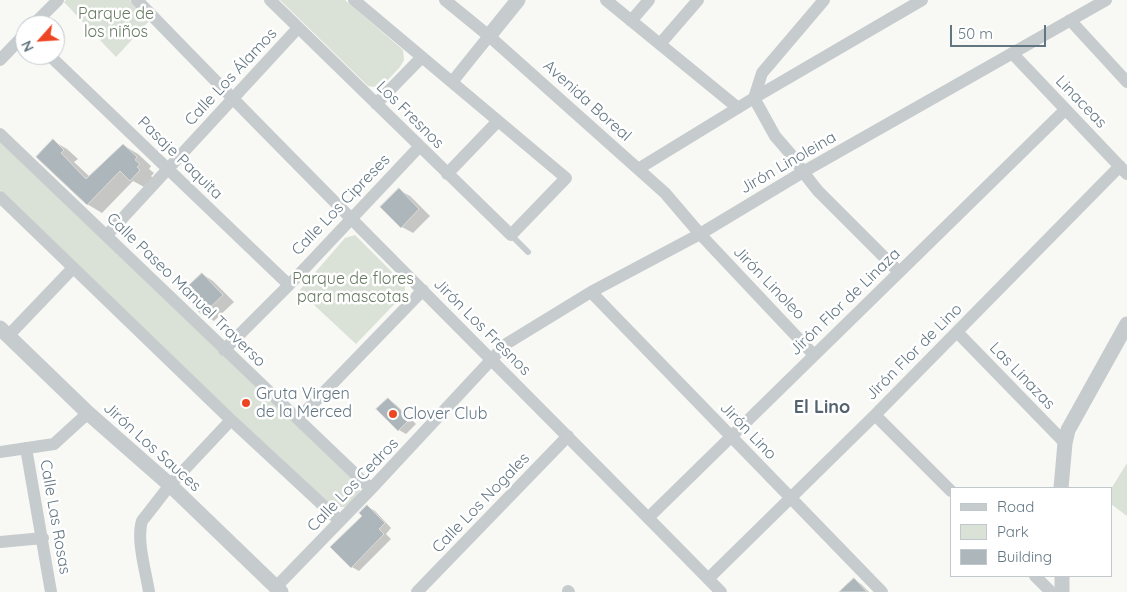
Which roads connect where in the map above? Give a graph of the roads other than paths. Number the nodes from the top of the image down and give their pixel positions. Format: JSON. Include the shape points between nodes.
{"nodes":[{"id":1,"x":58,"y":0,"type":"edge"},
{"id":2,"x":137,"y":0,"type":"edge"},
{"id":3,"x":270,"y":0,"type":"edge"},
{"id":4,"x":354,"y":0,"type":"edge"},
{"id":5,"x":446,"y":0,"type":"edge"},
{"id":6,"x":518,"y":0,"type":"edge"},
{"id":7,"x":606,"y":0,"type":"edge"},
{"id":8,"x":648,"y":0,"type":"edge"},
{"id":9,"x":698,"y":0,"type":"edge"},
{"id":10,"x":824,"y":0,"type":"edge"},
{"id":11,"x":922,"y":0,"type":"edge"},
{"id":12,"x":1106,"y":0,"type":"edge"},
{"id":13,"x":44,"y":15,"type":"edge"},
{"id":14,"x":1070,"y":20,"type":"junction"},
{"id":15,"x":631,"y":21,"type":"junction"},
{"id":16,"x":298,"y":28,"type":"junction"},
{"id":17,"x":489,"y":36,"type":"junction"},
{"id":18,"x":15,"y":44,"type":"edge"},
{"id":19,"x":660,"y":44,"type":"junction"},
{"id":20,"x":1012,"y":54,"type":"junction"},
{"id":21,"x":422,"y":57,"type":"junction"},
{"id":22,"x":0,"y":60,"type":"edge"},
{"id":23,"x":59,"y":65,"type":"edge"},
{"id":24,"x":452,"y":82,"type":"junction"},
{"id":25,"x":1127,"y":82,"type":"edge"},
{"id":26,"x":754,"y":98,"type":"junction"},
{"id":27,"x":233,"y":99,"type":"junction"},
{"id":28,"x":376,"y":104,"type":"junction"},
{"id":29,"x":738,"y":108,"type":"junction"},
{"id":30,"x":1065,"y":110,"type":"junction"},
{"id":31,"x":498,"y":121,"type":"junction"},
{"id":32,"x":0,"y":134,"type":"edge"},
{"id":33,"x":419,"y":147,"type":"junction"},
{"id":34,"x":168,"y":169,"type":"junction"},
{"id":35,"x":638,"y":169,"type":"junction"},
{"id":36,"x":1123,"y":170,"type":"edge"},
{"id":37,"x":802,"y":172,"type":"junction"},
{"id":38,"x":447,"y":174,"type":"junction"},
{"id":39,"x":0,"y":197,"type":"edge"},
{"id":40,"x":352,"y":218,"type":"junction"},
{"id":41,"x":700,"y":234,"type":"junction"},
{"id":42,"x":106,"y":235,"type":"junction"},
{"id":43,"x":511,"y":235,"type":"junction"},
{"id":44,"x":528,"y":252,"type":"dead end"},
{"id":45,"x":73,"y":268,"type":"junction"},
{"id":46,"x":899,"y":272,"type":"junction"},
{"id":47,"x":289,"y":284,"type":"junction"},
{"id":48,"x":423,"y":290,"type":"junction"},
{"id":49,"x":591,"y":292,"type":"junction"},
{"id":50,"x":1127,"y":324,"type":"edge"},
{"id":51,"x":4,"y":332,"type":"edge"},
{"id":52,"x":957,"y":332,"type":"junction"},
{"id":53,"x":224,"y":350,"type":"junction"},
{"id":54,"x":814,"y":355,"type":"junction"},
{"id":55,"x":493,"y":360,"type":"junction"},
{"id":56,"x":88,"y":413,"type":"junction"},
{"id":57,"x":875,"y":415,"type":"junction"},
{"id":58,"x":299,"y":418,"type":"junction"},
{"id":59,"x":231,"y":420,"type":"junction"},
{"id":60,"x":568,"y":436,"type":"junction"},
{"id":61,"x":731,"y":436,"type":"junction"},
{"id":62,"x":1065,"y":443,"type":"junction"},
{"id":63,"x":26,"y":448,"type":"junction"},
{"id":64,"x":0,"y":452,"type":"edge"},
{"id":65,"x":170,"y":485,"type":"junction"},
{"id":66,"x":1061,"y":487,"type":"edge"},
{"id":67,"x":371,"y":489,"type":"junction"},
{"id":68,"x":950,"y":490,"type":"edge"},
{"id":69,"x":791,"y":498,"type":"junction"},
{"id":70,"x":648,"y":518,"type":"junction"},
{"id":71,"x":340,"y":521,"type":"junction"},
{"id":72,"x":43,"y":538,"type":"junction"},
{"id":73,"x":0,"y":542,"type":"edge"},
{"id":74,"x":1035,"y":577,"type":"edge"},
{"id":75,"x":1062,"y":577,"type":"edge"},
{"id":76,"x":708,"y":579,"type":"junction"},
{"id":77,"x":279,"y":590,"type":"edge"},
{"id":78,"x":50,"y":592,"type":"edge"},
{"id":79,"x":149,"y":592,"type":"edge"},
{"id":80,"x":417,"y":592,"type":"edge"},
{"id":81,"x":720,"y":592,"type":"edge"},
{"id":82,"x":882,"y":592,"type":"edge"},
{"id":83,"x":1051,"y":592,"type":"edge"},
{"id":84,"x":1062,"y":592,"type":"edge"}],
"edges":[{"from":1,"to":13,"type":"street"},
{"from":2,"to":27,"type":"street","name":"Jirón Los Fresnos"},
{"from":3,"to":16,"type":"street","name":"Los Fresnos"},
{"from":4,"to":21,"type":"street"},
{"from":5,"to":17,"type":"street","name":"Avenida Boreal"},
{"from":6,"to":17,"type":"street"},
{"from":7,"to":15,"type":"street"},
{"from":8,"to":15,"type":"street"},
{"from":9,"to":19,"type":"street"},
{"from":10,"to":26,"type":"street","via":[[762,72]]},
{"from":11,"to":26,"type":"street"},
{"from":12,"to":14,"type":"street","name":"Jirón Linoleina"},
{"from":14,"to":20,"type":"street","name":"Jirón Linoleina"},
{"from":14,"to":25,"type":"street"},
{"from":15,"to":19,"type":"street"},
{"from":16,"to":27,"type":"street","name":"Calle Los Álamos"},
{"from":16,"to":28,"type":"street","name":"Los Fresnos"},
{"from":17,"to":24,"type":"street"},
{"from":17,"to":35,"type":"street","name":"Avenida Boreal"},
{"from":18,"to":22,"type":"street"},
{"from":19,"to":29,"type":"street"},
{"from":20,"to":30,"type":"street","name":"Linaceas"},
{"from":20,"to":37,"type":"street","name":"Jirón Linoleina"},
{"from":21,"to":24,"type":"street"},
{"from":21,"to":28,"type":"street"},
{"from":23,"to":34,"type":"street","name":"Pasaje Paquita"},
{"from":24,"to":31,"type":"street"},
{"from":26,"to":29,"type":"street"},
{"from":26,"to":37,"type":"street","via":[[775,136]]},
{"from":27,"to":34,"type":"street","name":"Calle Los Álamos"},
{"from":27,"to":40,"type":"street","name":"Jirón Los Fresnos"},
{"from":28,"to":33,"type":"street","name":"Los Fresnos"},
{"from":29,"to":35,"type":"street"},
{"from":30,"to":36,"type":"street","name":"Linaceas"},
{"from":30,"to":46,"type":"street","name":"Jirón Flor de Linaza"},
{"from":31,"to":38,"type":"street"},
{"from":31,"to":43,"type":"street","via":[[566,178]]},
{"from":32,"to":42,"type":"street","name":"Calle Paseo Manuel Traverso"},
{"from":33,"to":38,"type":"street","name":"Los Fresnos"},
{"from":33,"to":40,"type":"street","name":"Calle Los Cipreses"},
{"from":34,"to":42,"type":"street","name":"Calle Los Álamos"},
{"from":34,"to":47,"type":"street","name":"Pasaje Paquita"},
{"from":35,"to":41,"type":"street","name":"Avenida Boreal","via":[[665,193]]},
{"from":36,"to":52,"type":"street","name":"Jirón Flor de Lino"},
{"from":37,"to":41,"type":"street","name":"Jirón Linoleina"},
{"from":37,"to":46,"type":"street"},
{"from":38,"to":43,"type":"street","name":"Los Fresnos"},
{"from":39,"to":45,"type":"street"},
{"from":40,"to":47,"type":"street","name":"Calle Los Cipreses"},
{"from":40,"to":48,"type":"street","name":"Jirón Los Fresnos"},
{"from":41,"to":49,"type":"street","name":"Jirón Linoleina"},
{"from":41,"to":54,"type":"street","name":"Jirón Linoleo"},
{"from":42,"to":53,"type":"street","name":"Calle Paseo Manuel Traverso"},
{"from":43,"to":44,"type":"lane","name":"Los Fresnos"},
{"from":45,"to":51,"type":"street"},
{"from":45,"to":59,"type":"street"},
{"from":46,"to":54,"type":"street","name":"Jirón Flor de Linaza"},
{"from":47,"to":53,"type":"street","name":"Calle Los Cipreses"},
{"from":48,"to":55,"type":"street","name":"Jirón Los Fresnos"},
{"from":48,"to":58,"type":"street"},
{"from":49,"to":55,"type":"street","name":"Jirón Linoleina","via":[[506,344]]},
{"from":49,"to":61,"type":"street","name":"Jirón Lino"},
{"from":50,"to":62,"type":"street","via":[[1068,430]]},
{"from":51,"to":56,"type":"street","name":"Jirón Los Sauces"},
{"from":52,"to":57,"type":"street","name":"Jirón Flor de Lino"},
{"from":52,"to":62,"type":"street","name":"Las Linazas"},
{"from":53,"to":58,"type":"street","name":"Calle Paseo Manuel Traverso"},
{"from":54,"to":61,"type":"street","name":"Jirón Flor de Linaza"},
{"from":55,"to":60,"type":"street","name":"Jirón Los Fresnos"},
{"from":55,"to":67,"type":"street","name":"Calle Los Cedros"},
{"from":56,"to":63,"type":"street","via":[[54,444]]},
{"from":56,"to":65,"type":"street","name":"Jirón Los Sauces"},
{"from":57,"to":68,"type":"street"},
{"from":57,"to":69,"type":"street","name":"Jirón Flor de Lino"},
{"from":58,"to":67,"type":"street","name":"Calle Paseo Manuel Traverso"},
{"from":59,"to":65,"type":"street"},
{"from":59,"to":71,"type":"street"},
{"from":60,"to":70,"type":"street","name":"Jirón Los Fresnos"},
{"from":60,"to":80,"type":"street","name":"Calle Los Nogales"},
{"from":61,"to":69,"type":"street","name":"Jirón Lino"},
{"from":61,"to":70,"type":"street","name":"Jirón Flor de Linaza"},
{"from":62,"to":66,"type":"street"},
{"from":63,"to":64,"type":"street"},
{"from":63,"to":72,"type":"street","name":"Calle Las Rosas"},
{"from":65,"to":77,"type":"street","name":"Jirón Los Sauces"},
{"from":65,"to":79,"type":"street","via":[[140,527]]},
{"from":67,"to":71,"type":"street","name":"Calle Los Cedros"},
{"from":69,"to":76,"type":"street","name":"Jirón Flor de Lino"},
{"from":69,"to":82,"type":"street","name":"Jirón Lino"},
{"from":70,"to":76,"type":"street","name":"Jirón Los Fresnos"},
{"from":71,"to":77,"type":"street","name":"Calle Los Cedros"},
{"from":72,"to":73,"type":"street"},
{"from":72,"to":78,"type":"street","name":"Calle Las Rosas"},
{"from":74,"to":83,"type":"street"},
{"from":75,"to":84,"type":"street"},
{"from":76,"to":81,"type":"street","name":"Jirón Los Fresnos"}]}
